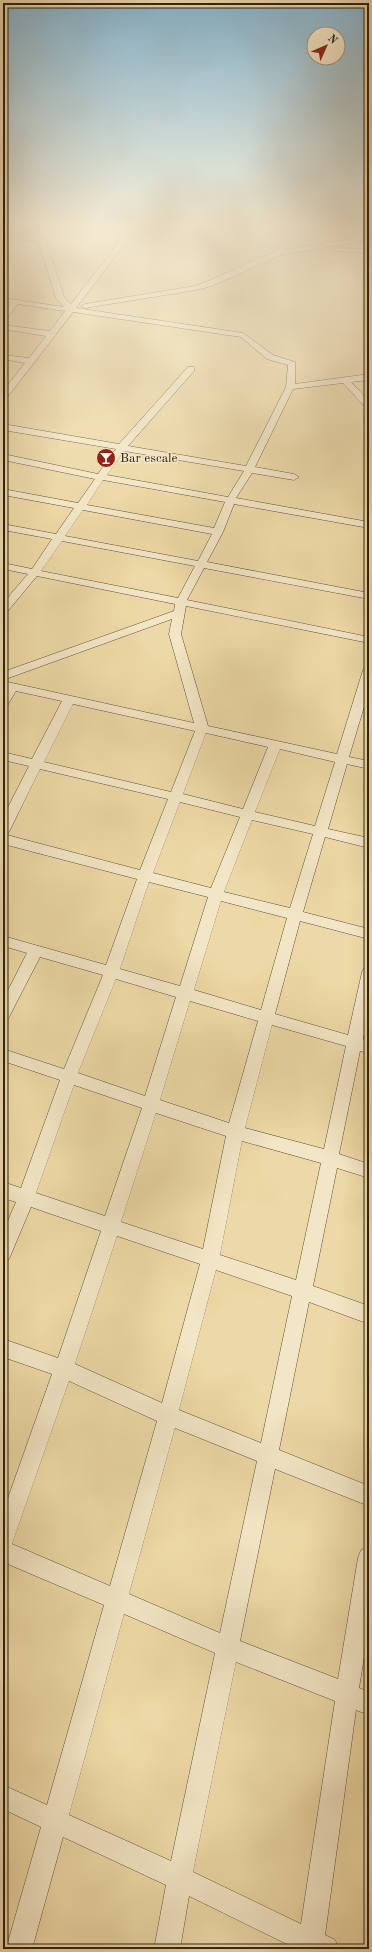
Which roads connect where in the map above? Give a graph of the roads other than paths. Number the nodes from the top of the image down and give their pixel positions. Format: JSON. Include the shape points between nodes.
{"nodes":[{"id":1,"x":63,"y":319,"type":"edge"},
{"id":2,"x":138,"y":319,"type":"edge"},
{"id":3,"x":3,"y":327,"type":"edge"},
{"id":4,"x":52,"y":334,"type":"junction"},
{"id":5,"x":3,"y":357,"type":"edge"},
{"id":6,"x":32,"y":362,"type":"junction"},
{"id":7,"x":191,"y":369,"type":"dead end"},
{"id":8,"x":369,"y":377,"type":"edge"},
{"id":9,"x":345,"y":380,"type":"junction"},
{"id":10,"x":290,"y":387,"type":"junction"},
{"id":11,"x":3,"y":398,"type":"edge"},
{"id":12,"x":369,"y":406,"type":"edge"},
{"id":13,"x":3,"y":427,"type":"edge"},
{"id":14,"x":121,"y":448,"type":"junction"},
{"id":15,"x":3,"y":457,"type":"edge"},
{"id":16,"x":249,"y":470,"type":"junction"},
{"id":17,"x":101,"y":477,"type":"junction"},
{"id":18,"x":294,"y":477,"type":"dead end"},
{"id":19,"x":3,"y":492,"type":"edge"},
{"id":20,"x":231,"y":499,"type":"junction"},
{"id":21,"x":81,"y":506,"type":"junction"},
{"id":22,"x":369,"y":525,"type":"edge"},
{"id":23,"x":3,"y":527,"type":"edge"},
{"id":24,"x":218,"y":532,"type":"junction"},
{"id":25,"x":59,"y":537,"type":"junction"},
{"id":26,"x":201,"y":565,"type":"junction"},
{"id":27,"x":3,"y":566,"type":"edge"},
{"id":28,"x":35,"y":572,"type":"junction"},
{"id":29,"x":369,"y":596,"type":"edge"},
{"id":30,"x":180,"y":608,"type":"junction"},
{"id":31,"x":3,"y":610,"type":"edge"},
{"id":32,"x":369,"y":640,"type":"edge"},
{"id":33,"x":369,"y":670,"type":"edge"},
{"id":34,"x":3,"y":676,"type":"edge"},
{"id":35,"x":8,"y":686,"type":"edge"},
{"id":36,"x":365,"y":696,"type":"edge"},
{"id":37,"x":69,"y":699,"type":"junction"},
{"id":38,"x":3,"y":703,"type":"edge"},
{"id":39,"x":202,"y":728,"type":"junction"},
{"id":40,"x":275,"y":744,"type":"junction"},
{"id":41,"x":3,"y":756,"type":"edge"},
{"id":42,"x":342,"y":759,"type":"junction"},
{"id":43,"x":35,"y":764,"type":"junction"},
{"id":44,"x":369,"y":765,"type":"edge"},
{"id":45,"x":176,"y":797,"type":"junction"},
{"id":46,"x":248,"y":814,"type":"junction"},
{"id":47,"x":3,"y":830,"type":"edge"},
{"id":48,"x":319,"y":831,"type":"junction"},
{"id":49,"x":3,"y":839,"type":"edge"},
{"id":50,"x":369,"y":842,"type":"edge"},
{"id":51,"x":144,"y":878,"type":"junction"},
{"id":52,"x":216,"y":894,"type":"junction"},
{"id":53,"x":295,"y":915,"type":"junction"},
{"id":54,"x":369,"y":934,"type":"edge"},
{"id":55,"x":3,"y":941,"type":"edge"},
{"id":56,"x":36,"y":951,"type":"junction"},
{"id":57,"x":369,"y":972,"type":"edge"},
{"id":58,"x":111,"y":973,"type":"junction"},
{"id":59,"x":186,"y":995,"type":"junction"},
{"id":60,"x":3,"y":1015,"type":"edge"},
{"id":61,"x":267,"y":1018,"type":"junction"},
{"id":62,"x":362,"y":1045,"type":"edge"},
{"id":63,"x":3,"y":1055,"type":"edge"},
{"id":64,"x":69,"y":1077,"type":"junction"},
{"id":65,"x":151,"y":1104,"type":"junction"},
{"id":66,"x":235,"y":1132,"type":"junction"},
{"id":67,"x":330,"y":1158,"type":"junction"},
{"id":68,"x":369,"y":1171,"type":"edge"},
{"id":69,"x":3,"y":1190,"type":"edge"},
{"id":70,"x":26,"y":1198,"type":"junction"},
{"id":71,"x":110,"y":1226,"type":"junction"},
{"id":72,"x":3,"y":1253,"type":"edge"},
{"id":73,"x":210,"y":1260,"type":"junction"},
{"id":74,"x":301,"y":1290,"type":"junction"},
{"id":75,"x":369,"y":1315,"type":"edge"},
{"id":76,"x":3,"y":1348,"type":"edge"},
{"id":77,"x":64,"y":1369,"type":"junction"},
{"id":78,"x":168,"y":1416,"type":"junction"},
{"id":79,"x":267,"y":1454,"type":"junction"},
{"id":80,"x":369,"y":1496,"type":"edge"},
{"id":81,"x":3,"y":1541,"type":"edge"},
{"id":82,"x":3,"y":1551,"type":"edge"},
{"id":83,"x":369,"y":1558,"type":"edge"},
{"id":84,"x":117,"y":1600,"type":"junction"},
{"id":85,"x":227,"y":1647,"type":"junction"},
{"id":86,"x":346,"y":1694,"type":"junction"},
{"id":87,"x":369,"y":1704,"type":"edge"},
{"id":88,"x":3,"y":1797,"type":"edge"},
{"id":89,"x":56,"y":1821,"type":"junction"},
{"id":90,"x":179,"y":1878,"type":"junction"},
{"id":91,"x":316,"y":1946,"type":"edge"},
{"id":92,"x":19,"y":1949,"type":"edge"},
{"id":93,"x":167,"y":1949,"type":"edge"}],
"edges":[{"from":1,"to":4,"type":"street"},
{"from":2,"to":10,"type":"street","via":[[243,335],[270,357],[292,364]]},
{"from":3,"to":4,"type":"street"},
{"from":4,"to":6,"type":"street"},
{"from":5,"to":6,"type":"street"},
{"from":6,"to":11,"type":"street"},
{"from":7,"to":14,"type":"street"},
{"from":8,"to":9,"type":"street"},
{"from":9,"to":10,"type":"street"},
{"from":9,"to":12,"type":"street"},
{"from":10,"to":16,"type":"street"},
{"from":13,"to":14,"type":"street"},
{"from":14,"to":16,"type":"street"},
{"from":14,"to":17,"type":"street"},
{"from":15,"to":17,"type":"street"},
{"from":16,"to":18,"type":"street"},
{"from":16,"to":20,"type":"street"},
{"from":17,"to":20,"type":"street"},
{"from":17,"to":21,"type":"street"},
{"from":19,"to":21,"type":"street"},
{"from":20,"to":22,"type":"street"},
{"from":20,"to":24,"type":"street"},
{"from":21,"to":24,"type":"street"},
{"from":21,"to":25,"type":"street"},
{"from":23,"to":25,"type":"street"},
{"from":24,"to":26,"type":"street"},
{"from":25,"to":26,"type":"street"},
{"from":25,"to":28,"type":"street"},
{"from":26,"to":29,"type":"street"},
{"from":26,"to":30,"type":"street"},
{"from":27,"to":28,"type":"street"},
{"from":28,"to":30,"type":"street"},
{"from":28,"to":31,"type":"street"},
{"from":30,"to":32,"type":"street"},
{"from":30,"to":34,"type":"street"},
{"from":30,"to":39,"type":"street","via":[[175,634]]},
{"from":33,"to":36,"type":"street"},
{"from":35,"to":37,"type":"street"},
{"from":35,"to":38,"type":"street"},
{"from":36,"to":42,"type":"street"},
{"from":37,"to":39,"type":"street"},
{"from":37,"to":43,"type":"street"},
{"from":39,"to":40,"type":"street"},
{"from":39,"to":45,"type":"street"},
{"from":40,"to":42,"type":"street"},
{"from":40,"to":46,"type":"street"},
{"from":41,"to":43,"type":"street"},
{"from":42,"to":44,"type":"street"},
{"from":42,"to":48,"type":"street"},
{"from":43,"to":45,"type":"street"},
{"from":43,"to":47,"type":"street"},
{"from":45,"to":46,"type":"street"},
{"from":45,"to":51,"type":"street"},
{"from":46,"to":48,"type":"street"},
{"from":46,"to":52,"type":"street"},
{"from":48,"to":50,"type":"street"},
{"from":48,"to":53,"type":"street"},
{"from":49,"to":51,"type":"street"},
{"from":51,"to":52,"type":"street"},
{"from":51,"to":58,"type":"street"},
{"from":52,"to":53,"type":"street"},
{"from":52,"to":59,"type":"street"},
{"from":53,"to":54,"type":"street"},
{"from":53,"to":61,"type":"street"},
{"from":55,"to":56,"type":"street"},
{"from":56,"to":58,"type":"street"},
{"from":56,"to":60,"type":"street"},
{"from":57,"to":62,"type":"street"},
{"from":58,"to":59,"type":"street"},
{"from":58,"to":64,"type":"street"},
{"from":59,"to":61,"type":"street"},
{"from":59,"to":65,"type":"street"},
{"from":61,"to":62,"type":"street"},
{"from":61,"to":66,"type":"street"},
{"from":62,"to":67,"type":"street"},
{"from":63,"to":64,"type":"street"},
{"from":64,"to":65,"type":"street"},
{"from":64,"to":70,"type":"street"},
{"from":65,"to":66,"type":"street"},
{"from":65,"to":71,"type":"street"},
{"from":66,"to":67,"type":"street"},
{"from":66,"to":73,"type":"street"},
{"from":67,"to":68,"type":"street"},
{"from":67,"to":74,"type":"street"},
{"from":69,"to":70,"type":"street"},
{"from":70,"to":71,"type":"street"},
{"from":70,"to":72,"type":"street"},
{"from":71,"to":73,"type":"street"},
{"from":71,"to":77,"type":"street"},
{"from":73,"to":74,"type":"street"},
{"from":73,"to":78,"type":"street"},
{"from":74,"to":75,"type":"street"},
{"from":74,"to":79,"type":"street"},
{"from":76,"to":77,"type":"street"},
{"from":77,"to":78,"type":"street"},
{"from":77,"to":81,"type":"street"},
{"from":78,"to":79,"type":"street"},
{"from":78,"to":84,"type":"street"},
{"from":79,"to":80,"type":"street"},
{"from":79,"to":85,"type":"street"},
{"from":82,"to":84,"type":"street"},
{"from":83,"to":86,"type":"street"},
{"from":84,"to":85,"type":"street"},
{"from":84,"to":89,"type":"street"},
{"from":85,"to":86,"type":"street"},
{"from":85,"to":90,"type":"street"},
{"from":86,"to":87,"type":"street"},
{"from":86,"to":91,"type":"street"},
{"from":88,"to":89,"type":"street"},
{"from":89,"to":90,"type":"street"},
{"from":89,"to":92,"type":"street"},
{"from":90,"to":91,"type":"street"},
{"from":90,"to":93,"type":"street"}]}
